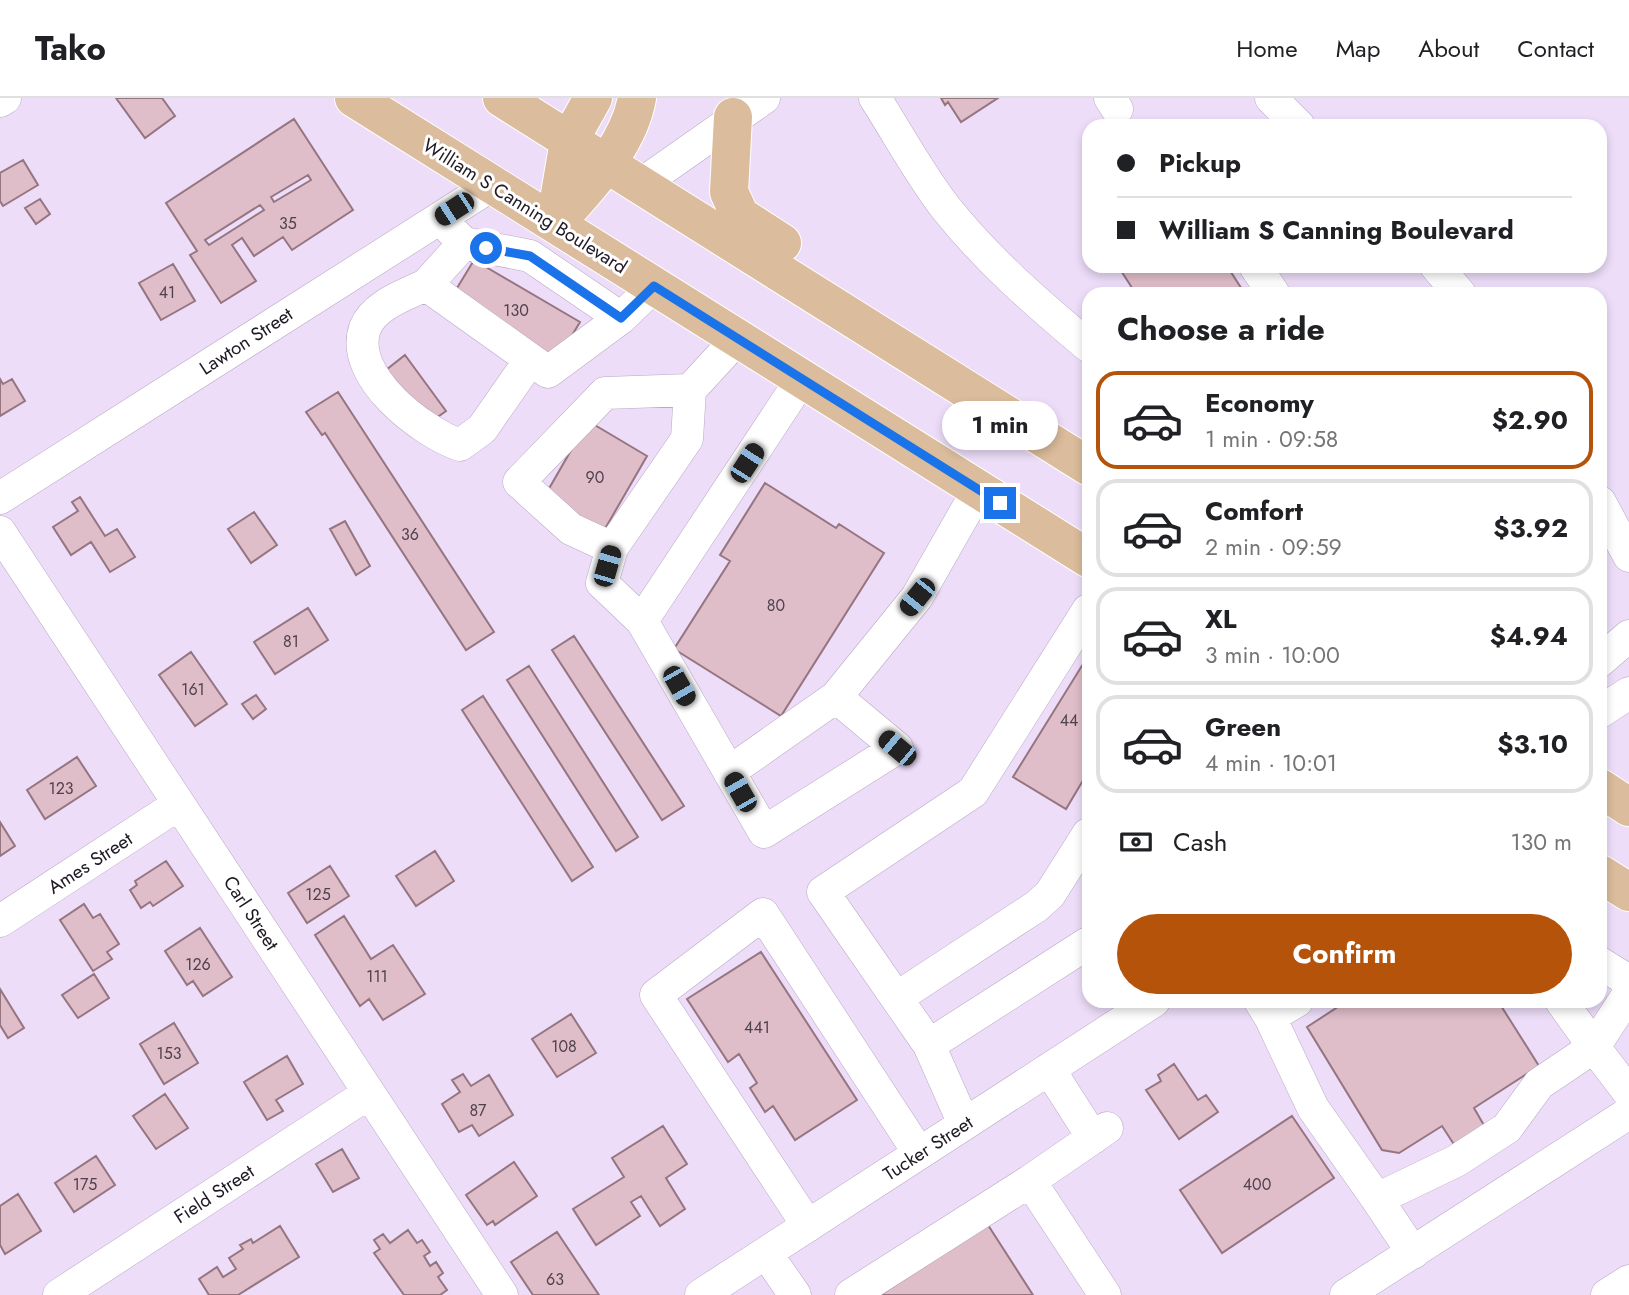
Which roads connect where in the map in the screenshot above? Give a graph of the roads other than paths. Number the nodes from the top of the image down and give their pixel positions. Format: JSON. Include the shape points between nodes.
{"nodes":[{"id":1,"x":5,"y":98,"type":"edge"},
{"id":2,"x":354,"y":98,"type":"edge"},
{"id":3,"x":502,"y":98,"type":"edge"},
{"id":4,"x":593,"y":98,"type":"edge"},
{"id":5,"x":636,"y":98,"type":"edge"},
{"id":6,"x":876,"y":98,"type":"edge"},
{"id":7,"x":1271,"y":98,"type":"edge"},
{"id":8,"x":0,"y":101,"type":"edge"},
{"id":9,"x":748,"y":108,"type":"edge"},
{"id":10,"x":1292,"y":119,"type":"edge"},
{"id":11,"x":569,"y":141,"type":"junction"},
{"id":12,"x":607,"y":164,"type":"junction"},
{"id":13,"x":640,"y":184,"type":"junction"},
{"id":14,"x":492,"y":185,"type":"junction"},
{"id":15,"x":439,"y":218,"type":"junction"},
{"id":16,"x":555,"y":223,"type":"junction"},
{"id":17,"x":464,"y":243,"type":"junction"},
{"id":18,"x":530,"y":256,"type":"junction"},
{"id":19,"x":1442,"y":273,"type":"edge"},
{"id":20,"x":426,"y":285,"type":"junction"},
{"id":21,"x":654,"y":286,"type":"junction"},
{"id":22,"x":1454,"y":287,"type":"edge"},
{"id":23,"x":621,"y":318,"type":"junction"},
{"id":24,"x":877,"y":333,"type":"junction"},
{"id":25,"x":737,"y":339,"type":"junction"},
{"id":26,"x":1082,"y":341,"type":"edge"},
{"id":27,"x":530,"y":360,"type":"junction"},
{"id":28,"x":802,"y":380,"type":"junction"},
{"id":29,"x":690,"y":390,"type":"junction"},
{"id":30,"x":1082,"y":462,"type":"edge"},
{"id":31,"x":978,"y":490,"type":"junction"},
{"id":32,"x":0,"y":498,"type":"edge"},
{"id":33,"x":1607,"y":515,"type":"edge"},
{"id":34,"x":0,"y":532,"type":"edge"},
{"id":35,"x":612,"y":548,"type":"junction"},
{"id":36,"x":1082,"y":554,"type":"edge"},
{"id":37,"x":1629,"y":556,"type":"edge"},
{"id":38,"x":642,"y":621,"type":"junction"},
{"id":39,"x":1629,"y":636,"type":"edge"},
{"id":40,"x":1077,"y":644,"type":"edge"},
{"id":41,"x":1607,"y":655,"type":"edge"},
{"id":42,"x":1629,"y":693,"type":"edge"},
{"id":43,"x":836,"y":697,"type":"junction"},
{"id":44,"x":1607,"y":707,"type":"edge"},
{"id":45,"x":729,"y":772,"type":"junction"},
{"id":46,"x":1607,"y":793,"type":"edge"},
{"id":47,"x":179,"y":804,"type":"junction"},
{"id":48,"x":1629,"y":807,"type":"edge"},
{"id":49,"x":1082,"y":843,"type":"edge"},
{"id":50,"x":1607,"y":878,"type":"edge"},
{"id":51,"x":1629,"y":892,"type":"edge"},
{"id":52,"x":0,"y":921,"type":"edge"},
{"id":53,"x":1082,"y":947,"type":"edge"},
{"id":54,"x":1607,"y":967,"type":"edge"},
{"id":55,"x":1629,"y":981,"type":"edge"},
{"id":56,"x":1629,"y":993,"type":"edge"},
{"id":57,"x":898,"y":997,"type":"junction"},
{"id":58,"x":1143,"y":1008,"type":"edge"},
{"id":59,"x":1566,"y":1008,"type":"edge"},
{"id":60,"x":1265,"y":1009,"type":"edge"},
{"id":61,"x":929,"y":1045,"type":"junction"},
{"id":62,"x":1594,"y":1047,"type":"junction"},
{"id":63,"x":1049,"y":1069,"type":"junction"},
{"id":64,"x":369,"y":1093,"type":"junction"},
{"id":65,"x":1629,"y":1093,"type":"edge"},
{"id":66,"x":1629,"y":1113,"type":"edge"},
{"id":67,"x":964,"y":1124,"type":"junction"},
{"id":68,"x":919,"y":1153,"type":"junction"},
{"id":69,"x":1030,"y":1181,"type":"junction"},
{"id":70,"x":1377,"y":1199,"type":"junction"},
{"id":71,"x":808,"y":1226,"type":"junction"},
{"id":72,"x":766,"y":1253,"type":"junction"},
{"id":73,"x":1413,"y":1253,"type":"junction"},
{"id":74,"x":1629,"y":1281,"type":"edge"},
{"id":75,"x":59,"y":1295,"type":"edge"},
{"id":76,"x":502,"y":1295,"type":"edge"},
{"id":77,"x":701,"y":1295,"type":"edge"},
{"id":78,"x":794,"y":1295,"type":"edge"},
{"id":79,"x":851,"y":1295,"type":"edge"},
{"id":80,"x":1105,"y":1295,"type":"edge"},
{"id":81,"x":1346,"y":1295,"type":"edge"},
{"id":82,"x":1607,"y":1295,"type":"edge"}],
"edges":[{"from":1,"to":8,"type":"street"},
{"from":2,"to":14,"type":"main road","name":"William S Canning Boulevard"},
{"from":3,"to":11,"type":"main road"},
{"from":4,"to":11,"type":"main road"},
{"from":5,"to":12,"type":"main road","via":[[635,111]]},
{"from":6,"to":26,"type":"street","via":[[928,183],[963,229],[1000,270]]},
{"from":7,"to":10,"type":"street"},
{"from":9,"to":13,"type":"street"},
{"from":9,"to":24,"type":"main road","via":[[729,192],[740,216],[806,259]]},
{"from":11,"to":12,"type":"main road"},
{"from":11,"to":16,"type":"main road"},
{"from":12,"to":13,"type":"main road"},
{"from":12,"to":16,"type":"main road"},
{"from":13,"to":24,"type":"main road"},
{"from":14,"to":15,"type":"street","name":"Lawton Street"},
{"from":14,"to":16,"type":"main road","name":"William S Canning Boulevard"},
{"from":15,"to":17,"type":"street"},
{"from":15,"to":32,"type":"street","name":"Lawton Street"},
{"from":16,"to":18,"type":"street"},
{"from":16,"to":21,"type":"main road","name":"William S Canning Boulevard"},
{"from":17,"to":18,"type":"street"},
{"from":17,"to":20,"type":"street"},
{"from":18,"to":23,"type":"street"},
{"from":19,"to":22,"type":"street"},
{"from":20,"to":27,"type":"street"},
{"from":20,"to":27,"type":"street","via":[[380,308],[365,328],[363,359],[396,405],[438,437],[460,445],[482,429]]},
{"from":21,"to":23,"type":"street"},
{"from":21,"to":25,"type":"main road","name":"William S Canning Boulevard"},
{"from":23,"to":27,"type":"street","via":[[548,372]]},
{"from":24,"to":30,"type":"main road"},
{"from":25,"to":28,"type":"main road","name":"William S Canning Boulevard"},
{"from":25,"to":29,"type":"street"},
{"from":28,"to":31,"type":"main road","name":"William S Canning Boulevard"},
{"from":28,"to":38,"type":"street"},
{"from":29,"to":35,"type":"street","via":[[687,439]]},
{"from":29,"to":35,"type":"street","via":[[605,393],[519,482],[571,529]]},
{"from":31,"to":36,"type":"main road","name":"William S Canning Boulevard"},
{"from":31,"to":43,"type":"street","via":[[917,597]]},
{"from":33,"to":37,"type":"street"},
{"from":34,"to":47,"type":"street","name":"Carl Street"},
{"from":35,"to":38,"type":"street","via":[[602,583]]},
{"from":38,"to":45,"type":"street"},
{"from":39,"to":41,"type":"street"},
{"from":40,"to":57,"type":"street","via":[[973,792],[823,892]]},
{"from":42,"to":44,"type":"street"},
{"from":43,"to":45,"type":"street"},
{"from":43,"to":45,"type":"street","via":[[897,748],[764,832]]},
{"from":46,"to":48,"type":"main road"},
{"from":47,"to":52,"type":"street","name":"Ames Street"},
{"from":47,"to":64,"type":"street","name":"Carl Street"},
{"from":49,"to":57,"type":"street","via":[[1050,894],[1037,906]]},
{"from":50,"to":51,"type":"main road"},
{"from":53,"to":61,"type":"street"},
{"from":54,"to":55,"type":"street"},
{"from":56,"to":62,"type":"street"},
{"from":57,"to":61,"type":"street"},
{"from":58,"to":63,"type":"street","name":"Tucker Street"},
{"from":59,"to":62,"type":"street"},
{"from":60,"to":70,"type":"street","via":[[1313,1108]]},
{"from":61,"to":67,"type":"street"},
{"from":62,"to":65,"type":"street"},
{"from":62,"to":70,"type":"street","via":[[1539,1084],[1507,1128],[1456,1161]]},
{"from":63,"to":67,"type":"street","name":"Tucker Street"},
{"from":63,"to":69,"type":"street","via":[[1100,1133]]},
{"from":64,"to":75,"type":"street","name":"Field Street"},
{"from":64,"to":76,"type":"street","name":"Carl Street"},
{"from":66,"to":73,"type":"street"},
{"from":67,"to":68,"type":"street","name":"Tucker Street"},
{"from":68,"to":71,"type":"street","name":"Tucker Street"},
{"from":68,"to":71,"type":"street","via":[[763,915],[656,995]]},
{"from":69,"to":79,"type":"street"},
{"from":69,"to":80,"type":"street"},
{"from":70,"to":73,"type":"street"},
{"from":71,"to":72,"type":"street","name":"Tucker Street"},
{"from":72,"to":77,"type":"street","name":"Tucker Street"},
{"from":72,"to":78,"type":"street"},
{"from":73,"to":81,"type":"street"},
{"from":74,"to":82,"type":"street"}]}
